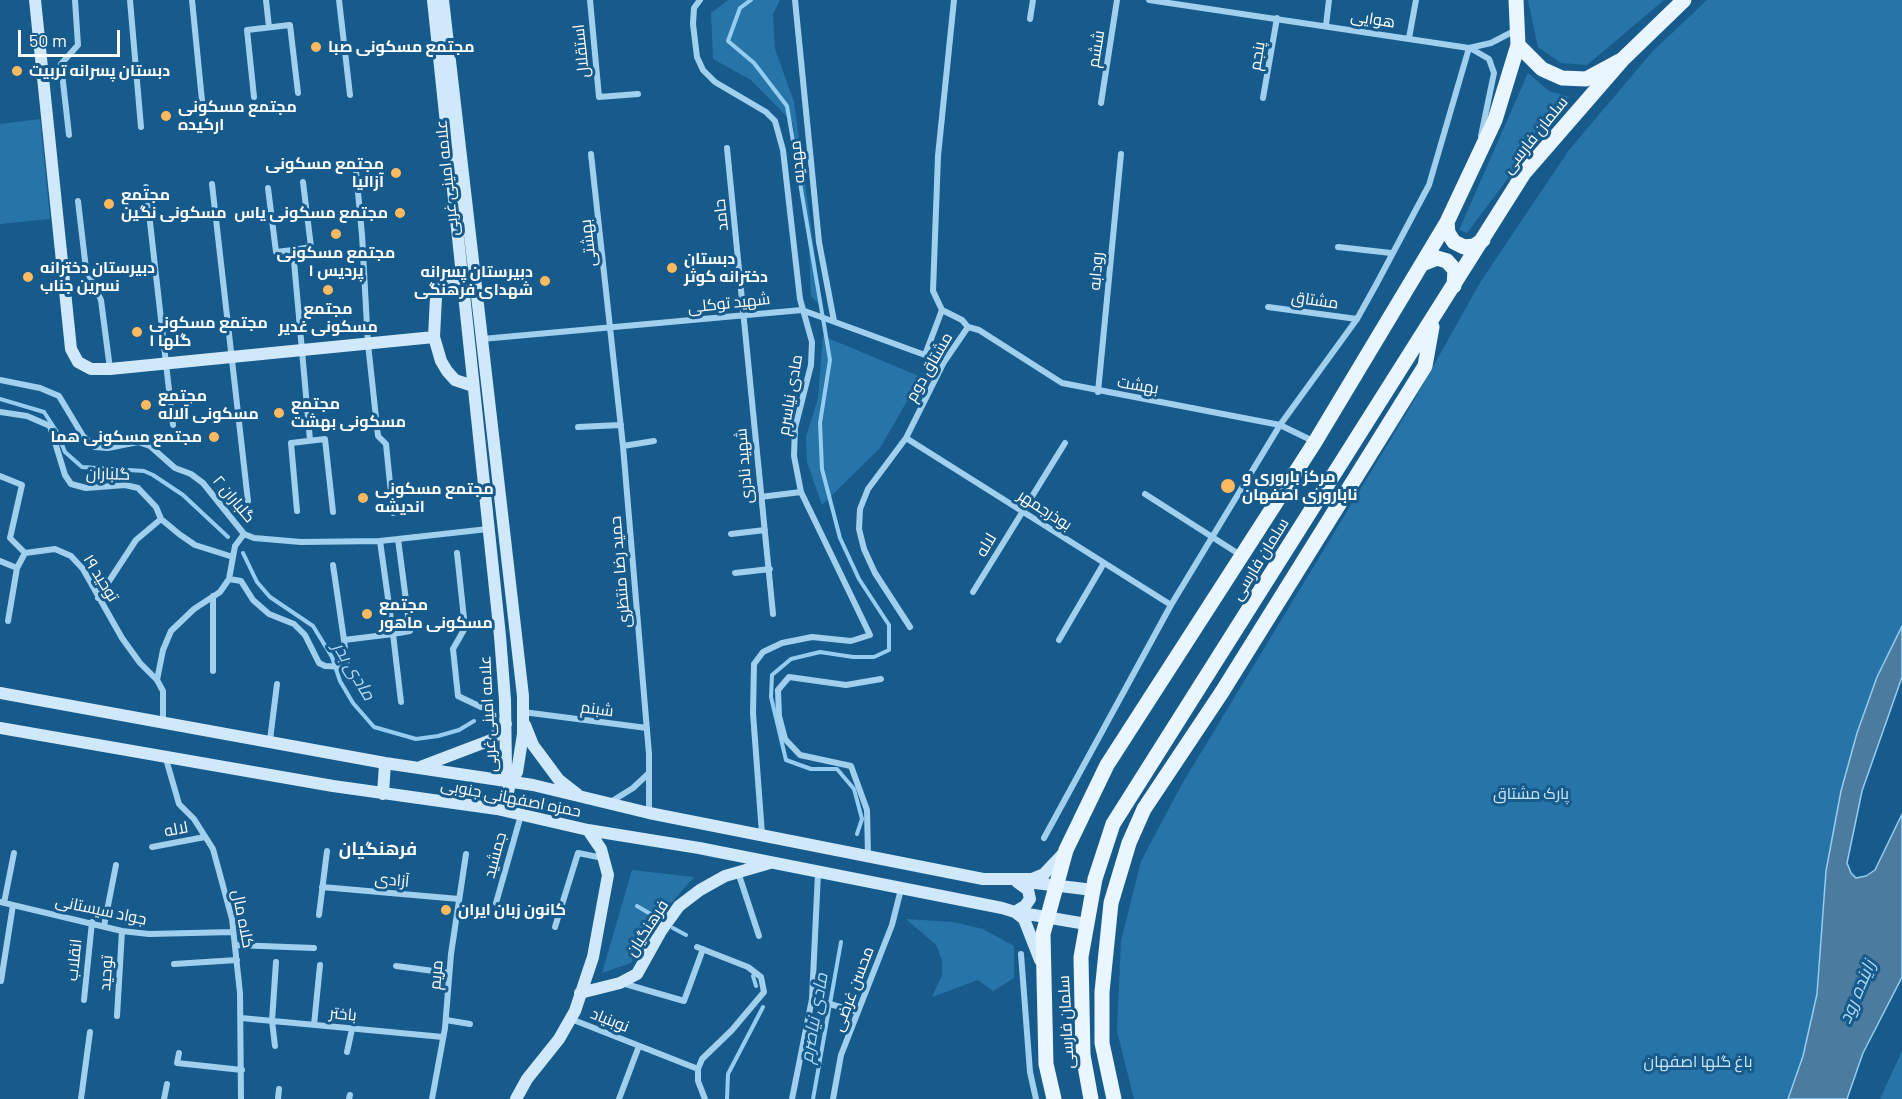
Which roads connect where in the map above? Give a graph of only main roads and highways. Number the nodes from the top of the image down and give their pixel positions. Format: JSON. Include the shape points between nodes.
{"nodes":[{"id":1,"x":35,"y":0,"type":"edge"},
{"id":2,"x":433,"y":0,"type":"edge"},
{"id":3,"x":443,"y":0,"type":"edge"},
{"id":4,"x":1516,"y":0,"type":"edge"},
{"id":5,"x":1684,"y":0,"type":"edge"},
{"id":6,"x":1518,"y":45,"type":"junction"},
{"id":7,"x":1623,"y":59,"type":"junction"},
{"id":8,"x":1447,"y":222,"type":"junction"},
{"id":9,"x":1483,"y":240,"type":"junction"},
{"id":10,"x":1422,"y":264,"type":"junction"},
{"id":11,"x":462,"y":277,"type":"junction"},
{"id":12,"x":1454,"y":286,"type":"junction"},
{"id":13,"x":1434,"y":318,"type":"junction"},
{"id":14,"x":434,"y":337,"type":"junction"},
{"id":15,"x":473,"y":386,"type":"junction"},
{"id":16,"x":0,"y":693,"type":"edge"},
{"id":17,"x":523,"y":717,"type":"junction"},
{"id":18,"x":506,"y":724,"type":"junction"},
{"id":19,"x":0,"y":728,"type":"edge"},
{"id":20,"x":385,"y":762,"type":"junction"},
{"id":21,"x":418,"y":768,"type":"junction"},
{"id":22,"x":510,"y":783,"type":"junction"},
{"id":23,"x":383,"y":794,"type":"junction"},
{"id":24,"x":580,"y":796,"type":"junction"},
{"id":25,"x":504,"y":810,"type":"junction"},
{"id":26,"x":588,"y":830,"type":"junction"},
{"id":27,"x":1066,"y":850,"type":"junction"},
{"id":28,"x":772,"y":862,"type":"junction"},
{"id":29,"x":1014,"y":880,"type":"junction"},
{"id":30,"x":1056,"y":885,"type":"junction"},
{"id":31,"x":1093,"y":890,"type":"junction"},
{"id":32,"x":1015,"y":912,"type":"junction"},
{"id":33,"x":1047,"y":917,"type":"junction"},
{"id":34,"x":1086,"y":924,"type":"junction"},
{"id":35,"x":1044,"y":976,"type":"junction"},
{"id":36,"x":580,"y":993,"type":"junction"},
{"id":37,"x":516,"y":1099,"type":"edge"},
{"id":38,"x":1054,"y":1099,"type":"edge"},
{"id":39,"x":1091,"y":1099,"type":"edge"},
{"id":40,"x":1114,"y":1099,"type":"edge"}],
"edges":[{"from":1,"to":14,"type":"main road","via":[[72,354],[86,367],[167,365]]},
{"from":2,"to":11,"type":"main road","name":"علامه امینی غربی"},
{"from":3,"to":17,"type":"main road","name":"علامه امینی غربی"},
{"from":4,"to":6,"type":"main road","name":"سلمان فارسی"},
{"from":5,"to":7,"type":"main road"},
{"from":6,"to":7,"type":"main road","via":[[1542,69],[1562,78],[1586,79]]},
{"from":6,"to":8,"type":"main road","name":"سلمان فارسی","via":[[1495,120]]},
{"from":7,"to":9,"type":"main road","name":"سلمان فارسی","via":[[1524,173]]},
{"from":8,"to":9,"type":"main road","via":[[1454,242],[1464,247]]},
{"from":8,"to":10,"type":"main road","name":"سلمان فارسی"},
{"from":9,"to":12,"type":"main road","name":"سلمان فارسی"},
{"from":10,"to":12,"type":"main road","via":[[1437,258],[1447,261],[1455,270]]},
{"from":10,"to":27,"type":"main road","name":"سلمان فارسی","via":[[1315,442],[1107,765]]},
{"from":11,"to":14,"type":"main road","via":[[442,286],[436,297]]},
{"from":11,"to":15,"type":"main road","name":"علامه امینی غربی"},
{"from":12,"to":13,"type":"main road","name":"سلمان فارسی"},
{"from":13,"to":31,"type":"main road","name":"سلمان فارسی","via":[[1137,783],[1113,824]]},
{"from":13,"to":40,"type":"main road","via":[[1425,366],[1222,692],[1144,809],[1129,843],[1111,903],[1102,992],[1102,1043]]},
{"from":14,"to":15,"type":"main road","via":[[447,371],[455,380]]},
{"from":15,"to":18,"type":"main road","name":"علامه امینی غربی"},
{"from":16,"to":20,"type":"main road","name":"حمزه اصفهانی جنوبی"},
{"from":17,"to":22,"type":"main road","name":"علامه امینی غربی","via":[[517,772]]},
{"from":17,"to":24,"type":"main road","via":[[533,745],[559,780]]},
{"from":18,"to":21,"type":"main road","via":[[491,740]]},
{"from":18,"to":22,"type":"main road","name":"علامه امینی غربی","via":[[506,769]]},
{"from":19,"to":23,"type":"main road","name":"حمزه اصفهانی جنوبی"},
{"from":20,"to":21,"type":"main road","name":"حمزه اصفهانی جنوبی"},
{"from":20,"to":23,"type":"main road"},
{"from":21,"to":22,"type":"main road","name":"حمزه اصفهانی جنوبی"},
{"from":22,"to":24,"type":"main road","name":"حمزه اصفهانی جنوبی"},
{"from":22,"to":25,"type":"main road"},
{"from":23,"to":25,"type":"main road","name":"حمزه اصفهانی جنوبی"},
{"from":24,"to":29,"type":"main road","name":"حمزه اصفهانی جنوبی","via":[[983,879]]},
{"from":25,"to":26,"type":"main road","name":"حمزه اصفهانی جنوبی"},
{"from":26,"to":28,"type":"main road","name":"حمزه اصفهانی جنوبی"},
{"from":26,"to":36,"type":"main road","via":[[604,858],[608,887],[593,957]]},
{"from":27,"to":29,"type":"main road","name":"حمزه اصفهانی جنوبی","via":[[1044,874]]},
{"from":27,"to":30,"type":"main road","name":"سلمان فارسی"},
{"from":28,"to":32,"type":"main road","name":"حمزه اصفهانی جنوبی"},
{"from":28,"to":36,"type":"main road","name":"فرهنگیان","via":[[738,871],[700,890],[679,906],[637,974],[620,983]]},
{"from":29,"to":30,"type":"main road","name":"حمزه اصفهانی جنوبی"},
{"from":29,"to":32,"type":"main road","via":[[1026,887],[1030,898]]},
{"from":30,"to":31,"type":"main road","name":"حمزه اصفهانی جنوبی"},
{"from":30,"to":33,"type":"main road","name":"سلمان فارسی"},
{"from":31,"to":34,"type":"main road","name":"سلمان فارسی"},
{"from":32,"to":33,"type":"main road","name":"حمزه اصفهانی جنوبی"},
{"from":32,"to":35,"type":"main road","via":[[1030,931]]},
{"from":33,"to":34,"type":"main road","name":"حمزه اصفهانی جنوبی"},
{"from":33,"to":35,"type":"main road","name":"سلمان فارسی","via":[[1043,934]]},
{"from":34,"to":39,"type":"main road","name":"سلمان فارسی","via":[[1080,957],[1083,1054]]},
{"from":35,"to":38,"type":"main road","name":"سلمان فارسی","via":[[1046,1064]]},
{"from":36,"to":37,"type":"main road","via":[[559,1039]]}]}
